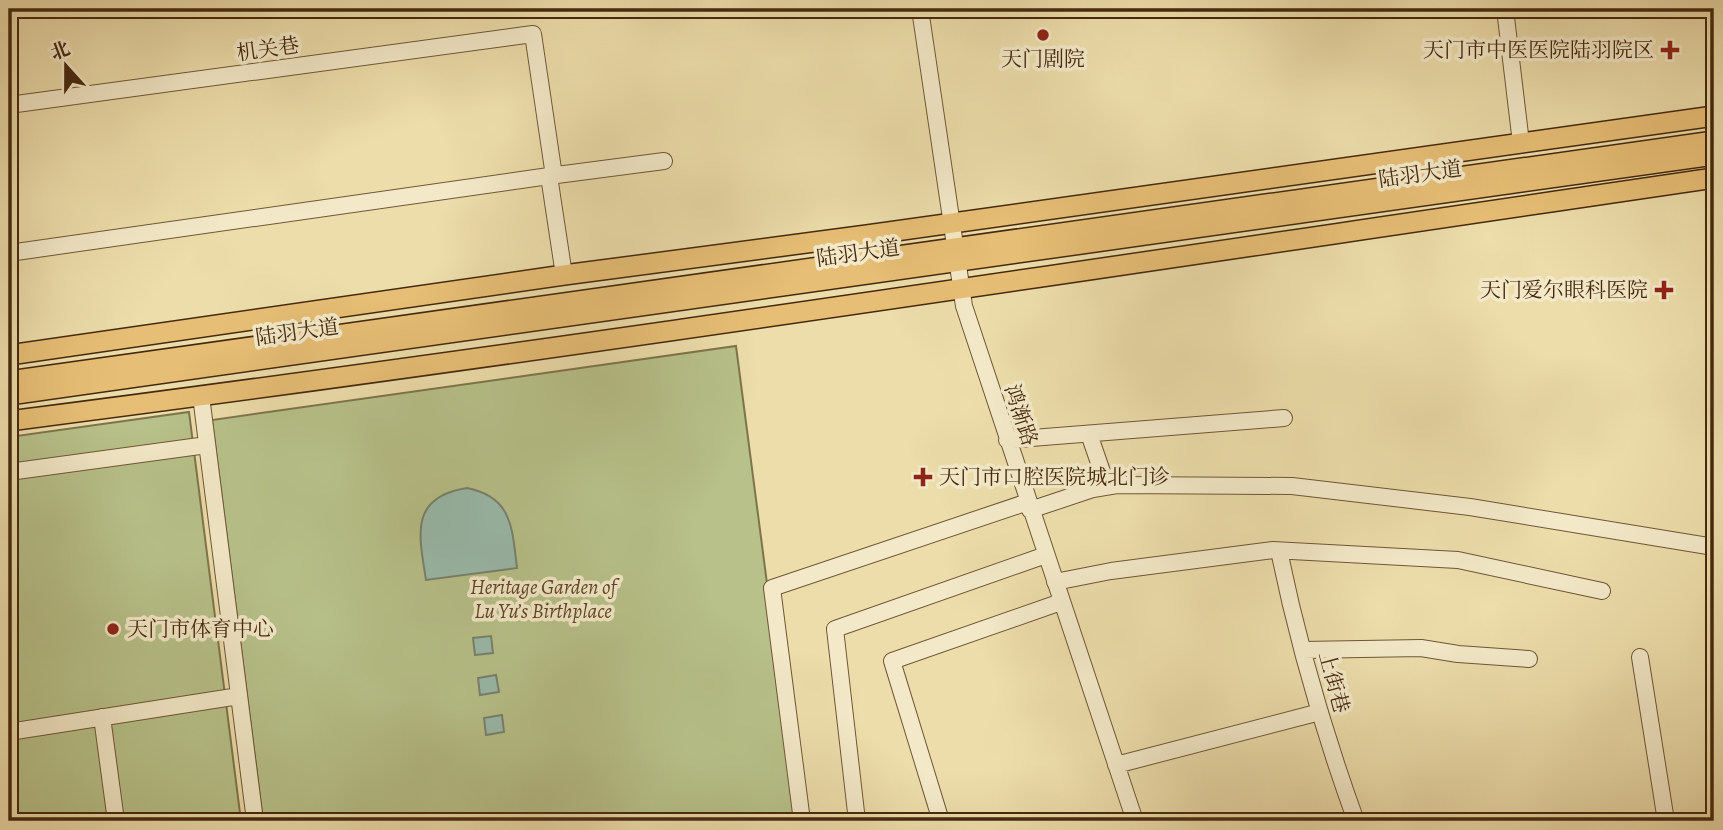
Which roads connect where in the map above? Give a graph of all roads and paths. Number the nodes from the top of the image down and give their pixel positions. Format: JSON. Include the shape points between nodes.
{"nodes":[{"id":1,"x":920,"y":9,"type":"edge"},
{"id":2,"x":1504,"y":9,"type":"edge"},
{"id":3,"x":9,"y":105,"type":"edge"},
{"id":4,"x":1714,"y":116,"type":"edge"},
{"id":5,"x":1714,"y":141,"type":"edge"},
{"id":6,"x":1521,"y":143,"type":"junction"},
{"id":7,"x":1714,"y":155,"type":"edge"},
{"id":8,"x":664,"y":161,"type":"dead end"},
{"id":9,"x":551,"y":176,"type":"junction"},
{"id":10,"x":1714,"y":178,"type":"edge"},
{"id":11,"x":951,"y":224,"type":"junction"},
{"id":12,"x":867,"y":236,"type":"junction"},
{"id":13,"x":9,"y":253,"type":"edge"},
{"id":14,"x":956,"y":255,"type":"junction"},
{"id":15,"x":564,"y":275,"type":"junction"},
{"id":16,"x":961,"y":288,"type":"junction"},
{"id":17,"x":901,"y":296,"type":"junction"},
{"id":18,"x":298,"y":313,"type":"junction"},
{"id":19,"x":391,"y":342,"type":"junction"},
{"id":20,"x":222,"y":350,"type":"junction"},
{"id":21,"x":9,"y":355,"type":"edge"},
{"id":22,"x":440,"y":362,"type":"junction"},
{"id":23,"x":9,"y":381,"type":"edge"},
{"id":24,"x":9,"y":396,"type":"edge"},
{"id":25,"x":201,"y":396,"type":"junction"},
{"id":26,"x":1284,"y":418,"type":"dead end"},
{"id":27,"x":9,"y":421,"type":"edge"},
{"id":28,"x":1089,"y":434,"type":"junction"},
{"id":29,"x":1007,"y":440,"type":"junction"},
{"id":30,"x":207,"y":445,"type":"junction"},
{"id":31,"x":9,"y":472,"type":"edge"},
{"id":32,"x":1107,"y":486,"type":"junction"},
{"id":33,"x":1029,"y":506,"type":"junction"},
{"id":34,"x":1714,"y":547,"type":"edge"},
{"id":35,"x":1279,"y":551,"type":"junction"},
{"id":36,"x":1045,"y":555,"type":"junction"},
{"id":37,"x":1055,"y":582,"type":"junction"},
{"id":38,"x":1602,"y":591,"type":"dead end"},
{"id":39,"x":1061,"y":602,"type":"junction"},
{"id":40,"x":1303,"y":650,"type":"junction"},
{"id":41,"x":1640,"y":657,"type":"dead end"},
{"id":42,"x":1529,"y":659,"type":"dead end"},
{"id":43,"x":239,"y":696,"type":"junction"},
{"id":44,"x":1320,"y":712,"type":"junction"},
{"id":45,"x":102,"y":717,"type":"junction"},
{"id":46,"x":9,"y":732,"type":"edge"},
{"id":47,"x":1116,"y":765,"type":"junction"},
{"id":48,"x":116,"y":821,"type":"edge"},
{"id":49,"x":255,"y":821,"type":"edge"},
{"id":50,"x":802,"y":821,"type":"edge"},
{"id":51,"x":857,"y":821,"type":"edge"},
{"id":52,"x":942,"y":821,"type":"edge"},
{"id":53,"x":1135,"y":821,"type":"edge"},
{"id":54,"x":1356,"y":821,"type":"edge"},
{"id":55,"x":1666,"y":821,"type":"edge"}],
"edges":[{"from":1,"to":11,"type":"street","name":"鸿渐路"},
{"from":2,"to":6,"type":"street"},
{"from":3,"to":9,"type":"street","name":"机关巷","via":[[533,34]]},
{"from":4,"to":6,"type":"main road"},
{"from":5,"to":14,"type":"main road","name":"陆羽大道"},
{"from":6,"to":11,"type":"main road"},
{"from":7,"to":14,"type":"main road","name":"陆羽大道"},
{"from":8,"to":9,"type":"street"},
{"from":9,"to":13,"type":"street"},
{"from":9,"to":15,"type":"street"},
{"from":10,"to":16,"type":"main road"},
{"from":11,"to":12,"type":"main road"},
{"from":11,"to":14,"type":"street","name":"鸿渐路"},
{"from":12,"to":14,"type":"main road"},
{"from":12,"to":15,"type":"main road"},
{"from":14,"to":16,"type":"street","name":"鸿渐路"},
{"from":14,"to":17,"type":"main road"},
{"from":14,"to":19,"type":"main road","name":"陆羽大道"},
{"from":14,"to":20,"type":"main road","name":"陆羽大道"},
{"from":15,"to":18,"type":"main road"},
{"from":16,"to":17,"type":"main road"},
{"from":16,"to":29,"type":"street","name":"鸿渐路"},
{"from":17,"to":22,"type":"main road"},
{"from":18,"to":20,"type":"main road"},
{"from":18,"to":21,"type":"main road"},
{"from":19,"to":22,"type":"main road"},
{"from":19,"to":24,"type":"main road","name":"陆羽大道"},
{"from":20,"to":23,"type":"main road","name":"陆羽大道"},
{"from":22,"to":25,"type":"main road"},
{"from":25,"to":27,"type":"main road"},
{"from":25,"to":30,"type":"street"},
{"from":26,"to":28,"type":"street"},
{"from":28,"to":29,"type":"street"},
{"from":28,"to":32,"type":"street"},
{"from":29,"to":33,"type":"street","name":"鸿渐路"},
{"from":30,"to":31,"type":"street"},
{"from":30,"to":43,"type":"street"},
{"from":32,"to":33,"type":"street"},
{"from":32,"to":34,"type":"street","via":[[1292,486],[1470,507]]},
{"from":33,"to":36,"type":"street","name":"鸿渐路"},
{"from":33,"to":50,"type":"street","via":[[772,588]]},
{"from":35,"to":37,"type":"street"},
{"from":35,"to":38,"type":"street","via":[[1458,560]]},
{"from":35,"to":40,"type":"street","name":"上街巷"},
{"from":36,"to":37,"type":"street","name":"鸿渐路"},
{"from":36,"to":51,"type":"street","via":[[835,629]]},
{"from":37,"to":39,"type":"street","name":"鸿渐路"},
{"from":39,"to":47,"type":"street","name":"鸿渐路"},
{"from":39,"to":52,"type":"street","via":[[892,661]]},
{"from":40,"to":42,"type":"street","via":[[1421,648]]},
{"from":40,"to":44,"type":"street","name":"上街巷"},
{"from":41,"to":55,"type":"street"},
{"from":43,"to":45,"type":"street"},
{"from":43,"to":49,"type":"street"},
{"from":44,"to":47,"type":"street"},
{"from":44,"to":54,"type":"street","name":"上街巷"},
{"from":45,"to":46,"type":"street"},
{"from":45,"to":48,"type":"street"},
{"from":47,"to":53,"type":"street","name":"鸿渐路"}]}
